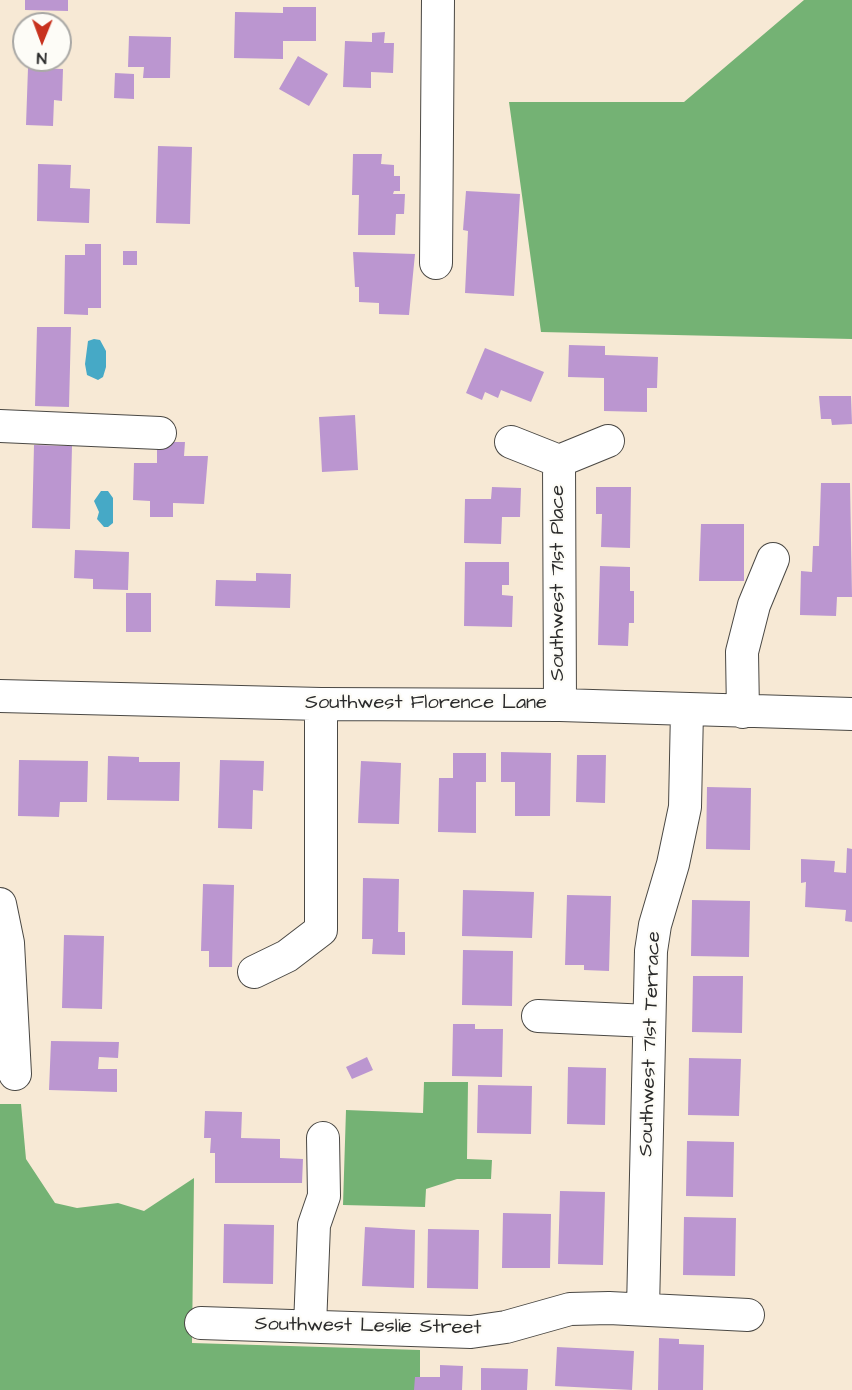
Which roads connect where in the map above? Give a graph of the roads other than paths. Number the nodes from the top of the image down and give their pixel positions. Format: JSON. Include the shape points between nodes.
{"nodes":[{"id":1,"x":438,"y":0,"type":"edge"},
{"id":2,"x":436,"y":263,"type":"dead end"},
{"id":3,"x":0,"y":426,"type":"edge"},
{"id":4,"x":160,"y":433,"type":"dead end"},
{"id":5,"x":608,"y":441,"type":"dead end"},
{"id":6,"x":511,"y":442,"type":"dead end"},
{"id":7,"x":559,"y":461,"type":"junction"},
{"id":8,"x":773,"y":559,"type":"dead end"},
{"id":9,"x":0,"y":696,"type":"edge"},
{"id":10,"x":321,"y":704,"type":"junction"},
{"id":11,"x":560,"y":705,"type":"junction"},
{"id":12,"x":687,"y":710,"type":"junction"},
{"id":13,"x":742,"y":712,"type":"junction"},
{"id":14,"x":852,"y":714,"type":"edge"},
{"id":15,"x":0,"y":904,"type":"edge"},
{"id":16,"x":254,"y":972,"type":"dead end"},
{"id":17,"x":538,"y":1016,"type":"dead end"},
{"id":18,"x":649,"y":1021,"type":"junction"},
{"id":19,"x":15,"y":1074,"type":"dead end"},
{"id":20,"x":323,"y":1138,"type":"dead end"},
{"id":21,"x":643,"y":1309,"type":"junction"},
{"id":22,"x":748,"y":1315,"type":"dead end"},
{"id":23,"x":201,"y":1323,"type":"dead end"},
{"id":24,"x":310,"y":1326,"type":"junction"}],
"edges":[{"from":1,"to":2,"type":"street"},
{"from":3,"to":4,"type":"street"},
{"from":5,"to":7,"type":"street","name":"Southwest 71st Place"},
{"from":6,"to":7,"type":"street","name":"Southwest 71st Place"},
{"from":7,"to":11,"type":"street","name":"Southwest 71st Place"},
{"from":8,"to":13,"type":"street","via":[[754,605],[742,652]]},
{"from":9,"to":10,"type":"street","name":"Southwest Florence Lane"},
{"from":10,"to":11,"type":"street","name":"Southwest Florence Lane"},
{"from":10,"to":16,"type":"street","via":[[321,930],[287,956]]},
{"from":11,"to":12,"type":"street","name":"Southwest Florence Lane"},
{"from":12,"to":13,"type":"street","name":"Southwest Florence Lane"},
{"from":12,"to":18,"type":"street","name":"Southwest 71st Terrace","via":[[685,807],[655,925]]},
{"from":13,"to":14,"type":"street","name":"Southwest Florence Lane"},
{"from":15,"to":19,"type":"street","via":[[8,943]]},
{"from":17,"to":18,"type":"street"},
{"from":18,"to":21,"type":"street","name":"Southwest 71st Terrace"},
{"from":20,"to":24,"type":"street","via":[[324,1196],[314,1225]]},
{"from":21,"to":22,"type":"street","name":"Southwest Leslie Street"},
{"from":21,"to":24,"type":"street","name":"Southwest Leslie Street","via":[[570,1309],[506,1328],[471,1332]]},
{"from":23,"to":24,"type":"street","name":"Southwest Leslie Street"}]}
